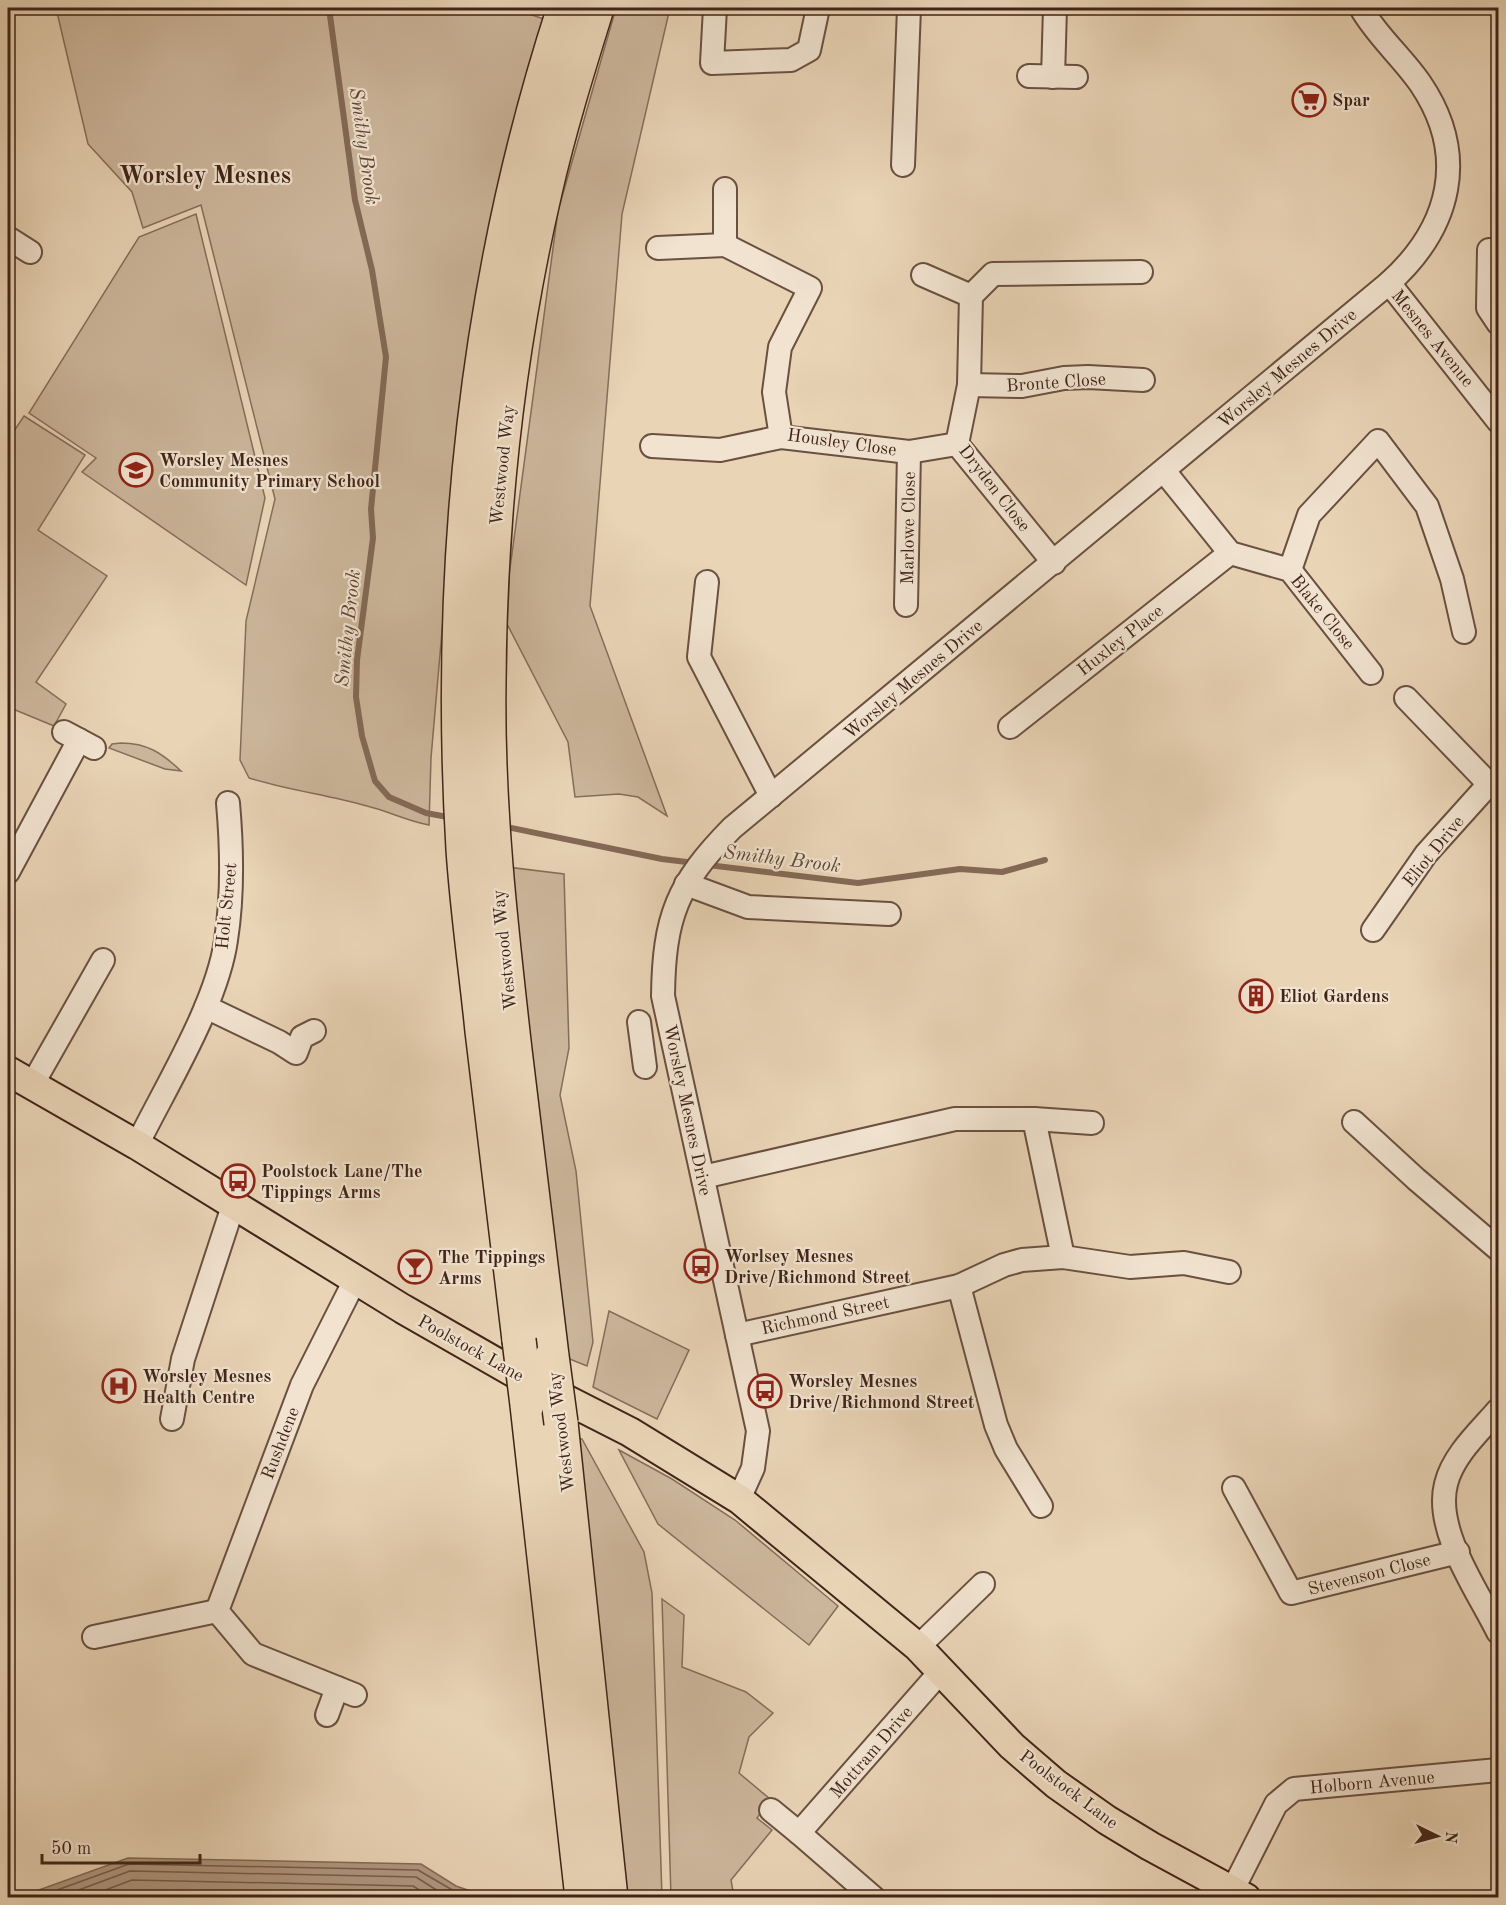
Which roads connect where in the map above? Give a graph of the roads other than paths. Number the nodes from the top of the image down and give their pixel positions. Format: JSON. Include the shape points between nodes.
{"nodes":[{"id":1,"x":564,"y":8,"type":"edge"},
{"id":2,"x":597,"y":8,"type":"edge"},
{"id":3,"x":715,"y":8,"type":"edge"},
{"id":4,"x":818,"y":8,"type":"edge"},
{"id":5,"x":909,"y":8,"type":"edge"},
{"id":6,"x":1055,"y":8,"type":"edge"},
{"id":7,"x":1360,"y":8,"type":"edge"},
{"id":8,"x":1029,"y":76,"type":"dead end"},
{"id":9,"x":1053,"y":77,"type":"junction"},
{"id":10,"x":1076,"y":77,"type":"dead end"},
{"id":11,"x":903,"y":165,"type":"dead end"},
{"id":12,"x":725,"y":189,"type":"dead end"},
{"id":13,"x":8,"y":238,"type":"edge"},
{"id":14,"x":725,"y":245,"type":"junction"},
{"id":15,"x":658,"y":248,"type":"dead end"},
{"id":16,"x":1489,"y":250,"type":"dead end"},
{"id":17,"x":30,"y":252,"type":"dead end"},
{"id":18,"x":1141,"y":272,"type":"dead end"},
{"id":19,"x":923,"y":275,"type":"dead end"},
{"id":20,"x":1389,"y":283,"type":"junction"},
{"id":21,"x":971,"y":296,"type":"junction"},
{"id":22,"x":1498,"y":323,"type":"edge"},
{"id":23,"x":1143,"y":380,"type":"dead end"},
{"id":24,"x":969,"y":385,"type":"junction"},
{"id":25,"x":1497,"y":416,"type":"edge"},
{"id":26,"x":781,"y":437,"type":"junction"},
{"id":27,"x":957,"y":444,"type":"junction"},
{"id":28,"x":652,"y":446,"type":"dead end"},
{"id":29,"x":909,"y":452,"type":"junction"},
{"id":30,"x":1164,"y":471,"type":"junction"},
{"id":31,"x":1230,"y":553,"type":"junction"},
{"id":32,"x":1054,"y":563,"type":"junction"},
{"id":33,"x":1290,"y":570,"type":"junction"},
{"id":34,"x":707,"y":582,"type":"dead end"},
{"id":35,"x":906,"y":605,"type":"dead end"},
{"id":36,"x":1464,"y":632,"type":"dead end"},
{"id":37,"x":1371,"y":673,"type":"dead end"},
{"id":38,"x":1406,"y":699,"type":"dead end"},
{"id":39,"x":1010,"y":727,"type":"dead end"},
{"id":40,"x":79,"y":740,"type":"dead end"},
{"id":41,"x":475,"y":780,"type":"junction"},
{"id":42,"x":1494,"y":782,"type":"edge"},
{"id":43,"x":771,"y":796,"type":"junction"},
{"id":44,"x":228,"y":803,"type":"dead end"},
{"id":45,"x":479,"y":855,"type":"junction"},
{"id":46,"x":8,"y":872,"type":"edge"},
{"id":47,"x":689,"y":880,"type":"junction"},
{"id":48,"x":889,"y":914,"type":"dead end"},
{"id":49,"x":1373,"y":930,"type":"dead end"},
{"id":50,"x":103,"y":960,"type":"dead end"},
{"id":51,"x":206,"y":1007,"type":"junction"},
{"id":52,"x":639,"y":1022,"type":"dead end"},
{"id":53,"x":314,"y":1031,"type":"dead end"},
{"id":54,"x":674,"y":1046,"type":"junction"},
{"id":55,"x":8,"y":1071,"type":"edge"},
{"id":56,"x":32,"y":1085,"type":"junction"},
{"id":57,"x":1034,"y":1119,"type":"junction"},
{"id":58,"x":1354,"y":1122,"type":"dead end"},
{"id":59,"x":1092,"y":1123,"type":"dead end"},
{"id":60,"x":137,"y":1145,"type":"junction"},
{"id":61,"x":703,"y":1177,"type":"junction"},
{"id":62,"x":233,"y":1206,"type":"junction"},
{"id":63,"x":1498,"y":1249,"type":"edge"},
{"id":64,"x":1063,"y":1257,"type":"junction"},
{"id":65,"x":1229,"y":1272,"type":"dead end"},
{"id":66,"x":355,"y":1280,"type":"junction"},
{"id":67,"x":959,"y":1286,"type":"junction"},
{"id":68,"x":737,"y":1335,"type":"junction"},
{"id":69,"x":1498,"y":1410,"type":"edge"},
{"id":70,"x":172,"y":1419,"type":"dead end"},
{"id":71,"x":1234,"y":1488,"type":"dead end"},
{"id":72,"x":739,"y":1499,"type":"junction"},
{"id":73,"x":1041,"y":1506,"type":"dead end"},
{"id":74,"x":1458,"y":1552,"type":"junction"},
{"id":75,"x":983,"y":1584,"type":"dead end"},
{"id":76,"x":217,"y":1611,"type":"junction"},
{"id":77,"x":1498,"y":1632,"type":"edge"},
{"id":78,"x":94,"y":1637,"type":"dead end"},
{"id":79,"x":918,"y":1647,"type":"junction"},
{"id":80,"x":942,"y":1670,"type":"junction"},
{"id":81,"x":327,"y":1715,"type":"dead end"},
{"id":82,"x":1498,"y":1770,"type":"edge"},
{"id":83,"x":771,"y":1809,"type":"dead end"},
{"id":84,"x":800,"y":1833,"type":"junction"},
{"id":85,"x":1239,"y":1894,"type":"edge"},
{"id":86,"x":582,"y":1898,"type":"edge"},
{"id":87,"x":611,"y":1898,"type":"edge"},
{"id":88,"x":874,"y":1898,"type":"edge"}],
"edges":[{"from":1,"to":41,"type":"highway","name":"Westwood Way","via":[[504,235],[477,400],[466,497],[458,682]]},
{"from":2,"to":41,"type":"highway","name":"Westwood Way","via":[[545,191],[509,392],[498,485],[489,683]]},
{"from":3,"to":4,"type":"street","via":[[712,63],[791,60],[809,50]]},
{"from":5,"to":11,"type":"street"},
{"from":6,"to":9,"type":"street"},
{"from":7,"to":20,"type":"street","name":"Worsley Mesnes Drive","via":[[1420,82],[1441,121],[1448,148],[1448,179],[1437,223],[1422,249]]},
{"from":8,"to":9,"type":"street"},
{"from":9,"to":10,"type":"street"},
{"from":12,"to":14,"type":"street"},
{"from":13,"to":17,"type":"street"},
{"from":14,"to":15,"type":"street"},
{"from":14,"to":26,"type":"street","name":"Housley Close","via":[[810,288],[780,346],[774,392]]},
{"from":16,"to":22,"type":"street","via":[[1488,308]]},
{"from":18,"to":21,"type":"street","via":[[993,274]]},
{"from":19,"to":21,"type":"street"},
{"from":20,"to":25,"type":"street","name":"Mesnes Avenue"},
{"from":20,"to":30,"type":"street","name":"Worsley Mesnes Drive"},
{"from":21,"to":24,"type":"street","name":"Dryden Close"},
{"from":23,"to":24,"type":"street","name":"Bronte Close","via":[[1088,377],[1022,386]]},
{"from":24,"to":27,"type":"street","name":"Dryden Close"},
{"from":26,"to":28,"type":"street","via":[[720,450]]},
{"from":26,"to":29,"type":"street","name":"Housley Close"},
{"from":27,"to":29,"type":"street","name":"Housley Close"},
{"from":27,"to":32,"type":"street","name":"Dryden Close"},
{"from":29,"to":35,"type":"street","name":"Marlowe Close"},
{"from":30,"to":31,"type":"street"},
{"from":30,"to":32,"type":"street","name":"Worsley Mesnes Drive"},
{"from":31,"to":33,"type":"street","name":"Blake Close"},
{"from":31,"to":39,"type":"street","name":"Huxley Place"},
{"from":32,"to":43,"type":"street","name":"Worsley Mesnes Drive"},
{"from":33,"to":36,"type":"street","via":[[1309,515],[1378,441],[1427,506],[1452,579]]},
{"from":33,"to":37,"type":"street","name":"Blake Close"},
{"from":34,"to":43,"type":"street","via":[[699,657]]},
{"from":38,"to":42,"type":"street"},
{"from":40,"to":46,"type":"street"},
{"from":41,"to":45,"type":"highway","name":"Westwood Way"},
{"from":42,"to":49,"type":"street","name":"Eliot Drive","via":[[1426,854]]},
{"from":43,"to":47,"type":"street","name":"Worsley Mesnes Drive","via":[[732,828]]},
{"from":44,"to":51,"type":"street","name":"Holt Street","via":[[232,849],[226,942]]},
{"from":45,"to":86,"type":"highway","name":"Westwood Way","bridge":true,"via":[[519,1340]]},
{"from":45,"to":87,"type":"highway","name":"Westwood Way","bridge":true,"via":[[561,1423]]},
{"from":47,"to":48,"type":"street","via":[[748,907]]},
{"from":47,"to":54,"type":"street","name":"Worsley Mesnes Drive","via":[[672,916],[664,951],[663,996]]},
{"from":50,"to":56,"type":"street"},
{"from":51,"to":53,"type":"street","via":[[279,1042],[299,1061],[302,1036]]},
{"from":51,"to":60,"type":"street","name":"Holt Street"},
{"from":52,"to":54,"type":"street","via":[[644,1060]]},
{"from":54,"to":61,"type":"street","name":"Worsley Mesnes Drive"},
{"from":55,"to":56,"type":"main road","name":"Poolstock Lane"},
{"from":56,"to":60,"type":"main road","name":"Poolstock Lane"},
{"from":57,"to":59,"type":"street"},
{"from":57,"to":61,"type":"street","via":[[955,1119]]},
{"from":57,"to":64,"type":"street"},
{"from":58,"to":63,"type":"street"},
{"from":60,"to":62,"type":"main road","name":"Poolstock Lane"},
{"from":61,"to":68,"type":"street","name":"Worsley Mesnes Drive"},
{"from":62,"to":66,"type":"main road","name":"Poolstock Lane"},
{"from":62,"to":70,"type":"street","via":[[183,1359]]},
{"from":64,"to":65,"type":"street","name":"Richmond Street","via":[[1130,1267],[1197,1263]]},
{"from":64,"to":67,"type":"street","name":"Richmond Street","via":[[1004,1265]]},
{"from":66,"to":72,"type":"main road","name":"Poolstock Lane","via":[[520,1376],[630,1432]]},
{"from":66,"to":76,"type":"street","name":"Rushdene","via":[[302,1385]]},
{"from":67,"to":68,"type":"street","name":"Richmond Street"},
{"from":67,"to":73,"type":"street","via":[[996,1425],[1006,1449],[1030,1471]]},
{"from":68,"to":72,"type":"street","name":"Worsley Mesnes Drive","via":[[758,1431],[753,1468]]},
{"from":69,"to":74,"type":"street","via":[[1467,1447],[1446,1483],[1445,1525]]},
{"from":71,"to":74,"type":"street","name":"Stevenson Close","via":[[1291,1593]]},
{"from":72,"to":79,"type":"main road","name":"Poolstock Lane"},
{"from":74,"to":77,"type":"street"},
{"from":75,"to":79,"type":"street"},
{"from":76,"to":78,"type":"street"},
{"from":76,"to":81,"type":"street","via":[[253,1654],[346,1691]]},
{"from":79,"to":80,"type":"main road","name":"Poolstock Lane"},
{"from":80,"to":84,"type":"street","name":"Mottram Drive"},
{"from":80,"to":85,"type":"main road","name":"Poolstock Lane","via":[[1012,1746],[1056,1784],[1107,1820]]},
{"from":82,"to":85,"type":"street","name":"Holborn Avenue","via":[[1294,1789],[1276,1804]]},
{"from":83,"to":84,"type":"street"},
{"from":84,"to":88,"type":"street"}]}
